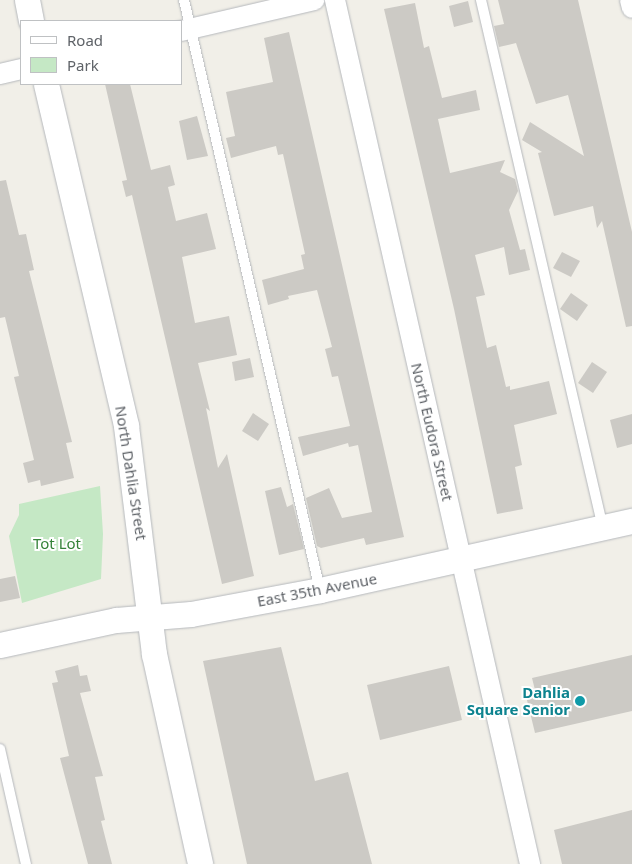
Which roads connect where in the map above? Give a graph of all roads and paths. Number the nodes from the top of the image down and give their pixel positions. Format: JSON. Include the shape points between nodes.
{"nodes":[{"id":1,"x":26,"y":0,"type":"edge"},
{"id":2,"x":184,"y":0,"type":"edge"},
{"id":3,"x":314,"y":0,"type":"edge"},
{"id":4,"x":335,"y":0,"type":"edge"},
{"id":5,"x":481,"y":0,"type":"edge"},
{"id":6,"x":630,"y":0,"type":"edge"},
{"id":7,"x":632,"y":8,"type":"edge"},
{"id":8,"x":32,"y":20,"type":"edge"},
{"id":9,"x":186,"y":30,"type":"edge"},
{"id":10,"x":20,"y":69,"type":"edge"},
{"id":11,"x":0,"y":74,"type":"edge"},
{"id":12,"x":46,"y":85,"type":"edge"},
{"id":13,"x":632,"y":521,"type":"edge"},
{"id":14,"x":603,"y":528,"type":"junction"},
{"id":15,"x":461,"y":561,"type":"junction"},
{"id":16,"x":320,"y":590,"type":"junction"},
{"id":17,"x":150,"y":618,"type":"junction"},
{"id":18,"x":0,"y":645,"type":"edge"},
{"id":19,"x":0,"y":750,"type":"edge"},
{"id":20,"x":26,"y":864,"type":"edge"},
{"id":21,"x":200,"y":864,"type":"edge"},
{"id":22,"x":530,"y":864,"type":"edge"}],
"edges":[{"from":1,"to":8,"type":"street"},
{"from":2,"to":9,"type":"lane"},
{"from":3,"to":9,"type":"street"},
{"from":4,"to":15,"type":"street","name":"North Eudora Street"},
{"from":5,"to":14,"type":"lane"},
{"from":6,"to":7,"type":"street"},
{"from":9,"to":16,"type":"lane"},
{"from":10,"to":11,"type":"street"},
{"from":12,"to":17,"type":"street","name":"North Dahlia Street","via":[[126,426]]},
{"from":13,"to":14,"type":"street","name":"East 35th Avenue"},
{"from":14,"to":15,"type":"street","name":"East 35th Avenue"},
{"from":15,"to":16,"type":"street","name":"East 35th Avenue"},
{"from":15,"to":22,"type":"street","name":"North Eudora Street"},
{"from":16,"to":17,"type":"street","name":"East 35th Avenue","via":[[191,614]]},
{"from":17,"to":18,"type":"street","name":"East 35th Avenue","via":[[98,623]]},
{"from":17,"to":21,"type":"street","name":"North Dahlia Street","via":[[161,689]]},
{"from":19,"to":20,"type":"lane"}]}
